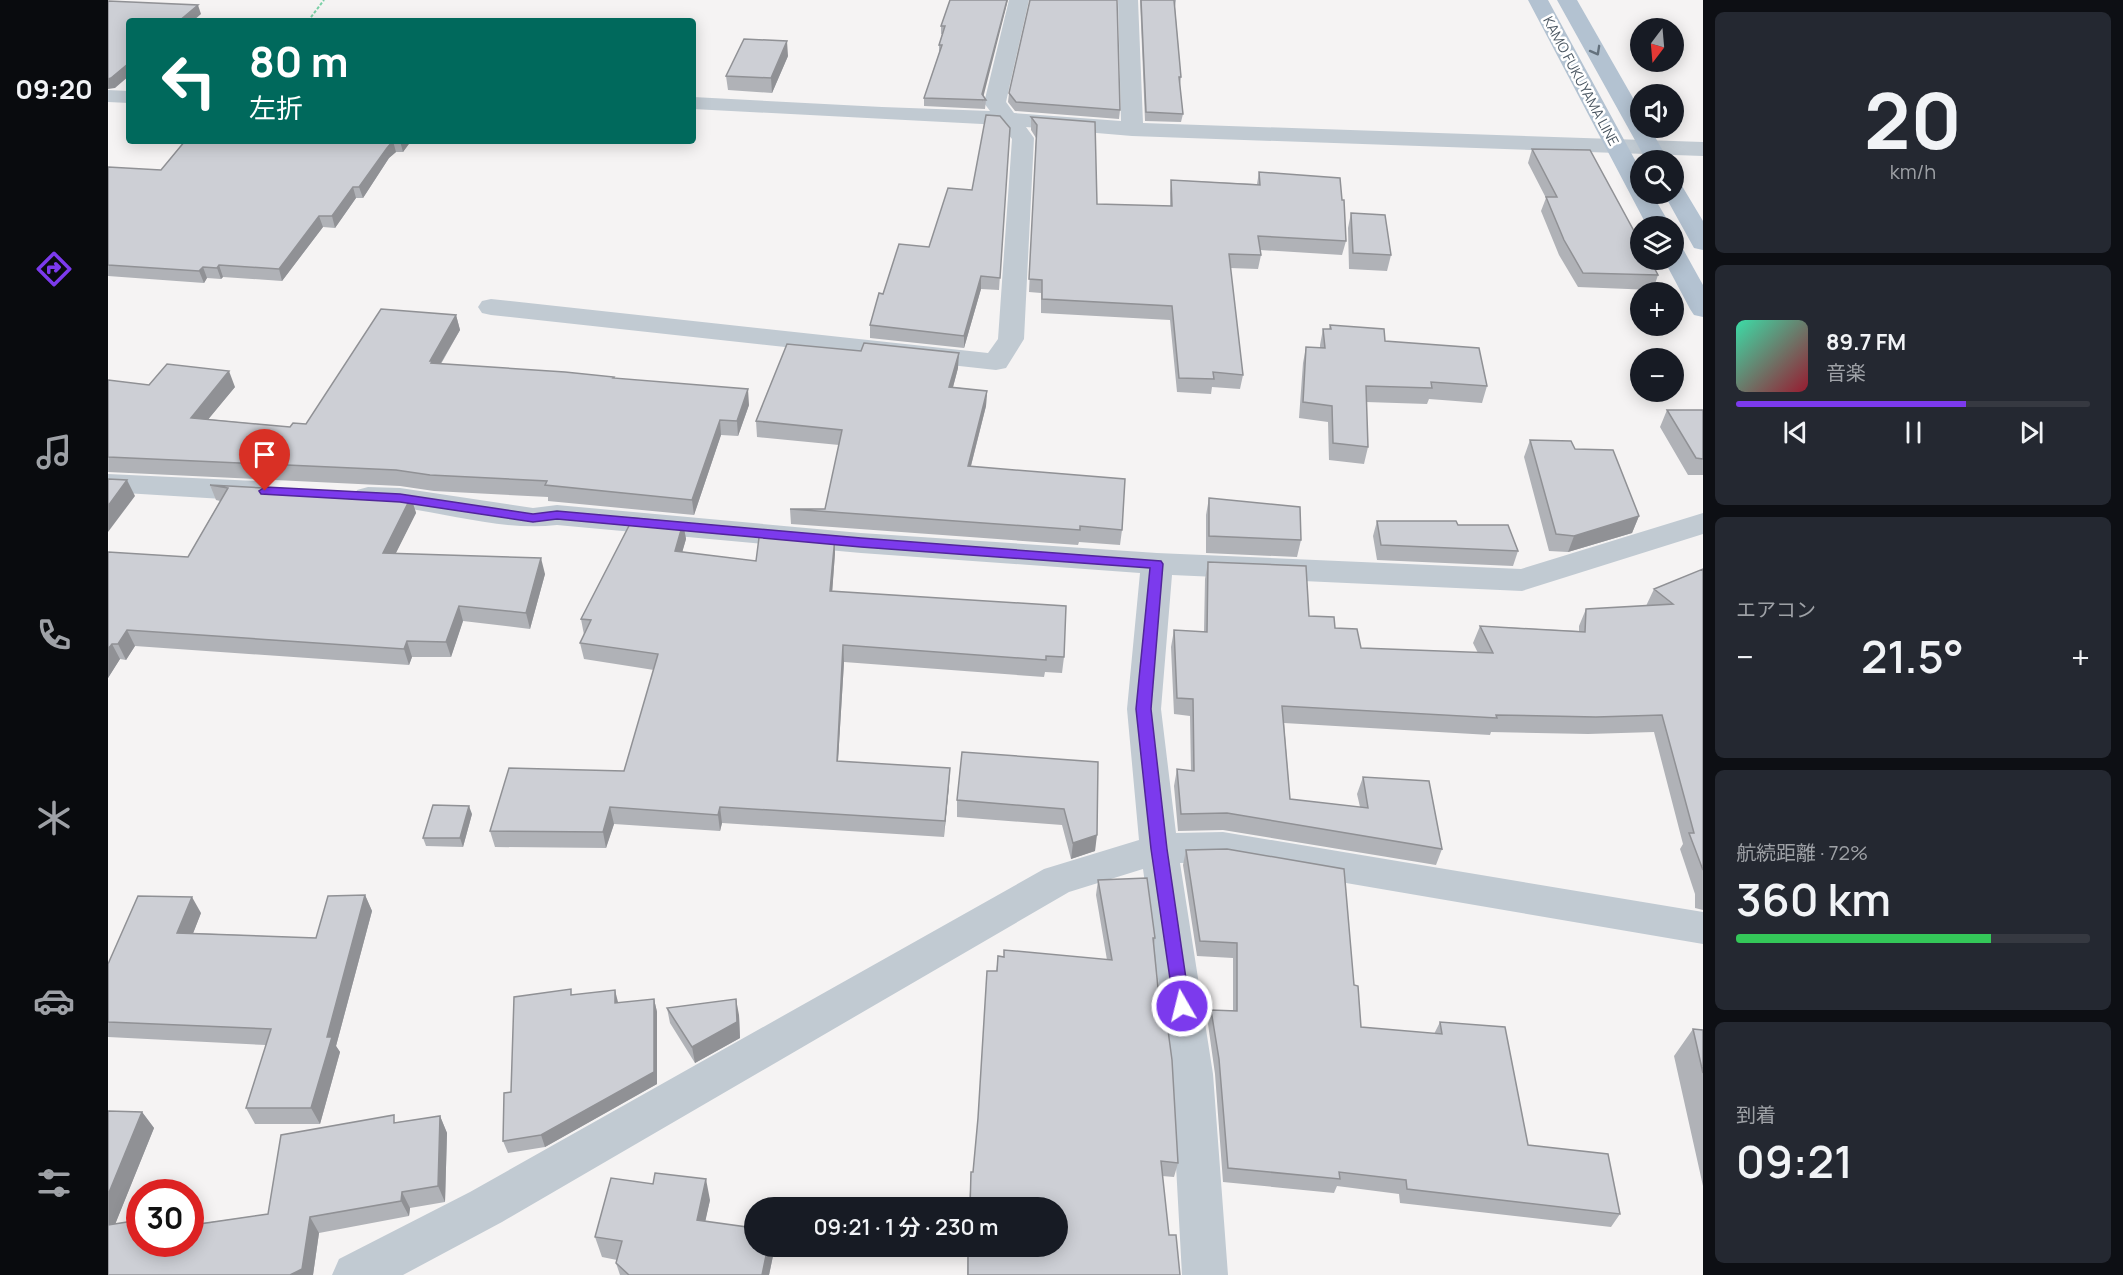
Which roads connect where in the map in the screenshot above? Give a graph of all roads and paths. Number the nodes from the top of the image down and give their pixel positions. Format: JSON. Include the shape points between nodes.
{"nodes":[{"id":1,"x":324,"y":0,"type":"edge"},
{"id":2,"x":1019,"y":0,"type":"edge"},
{"id":3,"x":1128,"y":0,"type":"edge"},
{"id":4,"x":1538,"y":0,"type":"edge"},
{"id":5,"x":1567,"y":0,"type":"edge"},
{"id":6,"x":310,"y":18,"type":"edge"},
{"id":7,"x":108,"y":96,"type":"edge"},
{"id":8,"x":126,"y":97,"type":"edge"},
{"id":9,"x":696,"y":103,"type":"edge"},
{"id":10,"x":1007,"y":121,"type":"junction"},
{"id":11,"x":1132,"y":129,"type":"junction"},
{"id":12,"x":1615,"y":145,"type":"junction"},
{"id":13,"x":1703,"y":149,"type":"edge"},
{"id":14,"x":1637,"y":150,"type":"edge"},
{"id":15,"x":1652,"y":150,"type":"edge"},
{"id":16,"x":1684,"y":151,"type":"edge"},
{"id":17,"x":1630,"y":173,"type":"edge"},
{"id":18,"x":1681,"y":204,"type":"edge"},
{"id":19,"x":1703,"y":243,"type":"edge"},
{"id":20,"x":1682,"y":270,"type":"edge"},
{"id":21,"x":491,"y":308,"type":"dead end"},
{"id":22,"x":1703,"y":309,"type":"edge"},
{"id":23,"x":108,"y":483,"type":"edge"},
{"id":24,"x":283,"y":492,"type":"edge"},
{"id":25,"x":341,"y":495,"type":"edge"},
{"id":26,"x":1703,"y":523,"type":"edge"},
{"id":27,"x":1157,"y":564,"type":"junction"},
{"id":28,"x":1159,"y":849,"type":"junction"},
{"id":29,"x":1703,"y":928,"type":"edge"},
{"id":30,"x":355,"y":1275,"type":"edge"},
{"id":31,"x":1205,"y":1275,"type":"edge"}],
"edges":[{"from":1,"to":6,"type":"path"},
{"from":2,"to":10,"type":"street","via":[[995,103]]},
{"from":3,"to":11,"type":"street"},
{"from":4,"to":12,"type":"main road","name":"KAMO FUKUYAMA LINE"},
{"from":5,"to":15,"type":"main road","name":"KAMO FUKUYAMA LINE","one_way":true},
{"from":7,"to":8,"type":"street"},
{"from":9,"to":10,"type":"street","via":[[974,116]]},
{"from":10,"to":11,"type":"street"},
{"from":10,"to":21,"type":"street","via":[[1023,138],[1011,339],[996,362]]},
{"from":11,"to":12,"type":"street"},
{"from":12,"to":14,"type":"street"},
{"from":12,"to":17,"type":"main road","name":"KAMO FUKUYAMA LINE"},
{"from":13,"to":16,"type":"street"},
{"from":18,"to":19,"type":"main road"},
{"from":20,"to":22,"type":"main road"},
{"from":23,"to":24,"type":"street"},
{"from":25,"to":27,"type":"street","via":[[400,498],[533,518],[557,515],[861,543]]},
{"from":26,"to":27,"type":"street","via":[[1522,580]]},
{"from":27,"to":28,"type":"street","via":[[1144,709]]},
{"from":28,"to":29,"type":"street","via":[[1223,847]]},
{"from":28,"to":30,"type":"street","via":[[1057,880],[486,1207]]},
{"from":28,"to":31,"type":"street","via":[[1192,1074]]}]}
